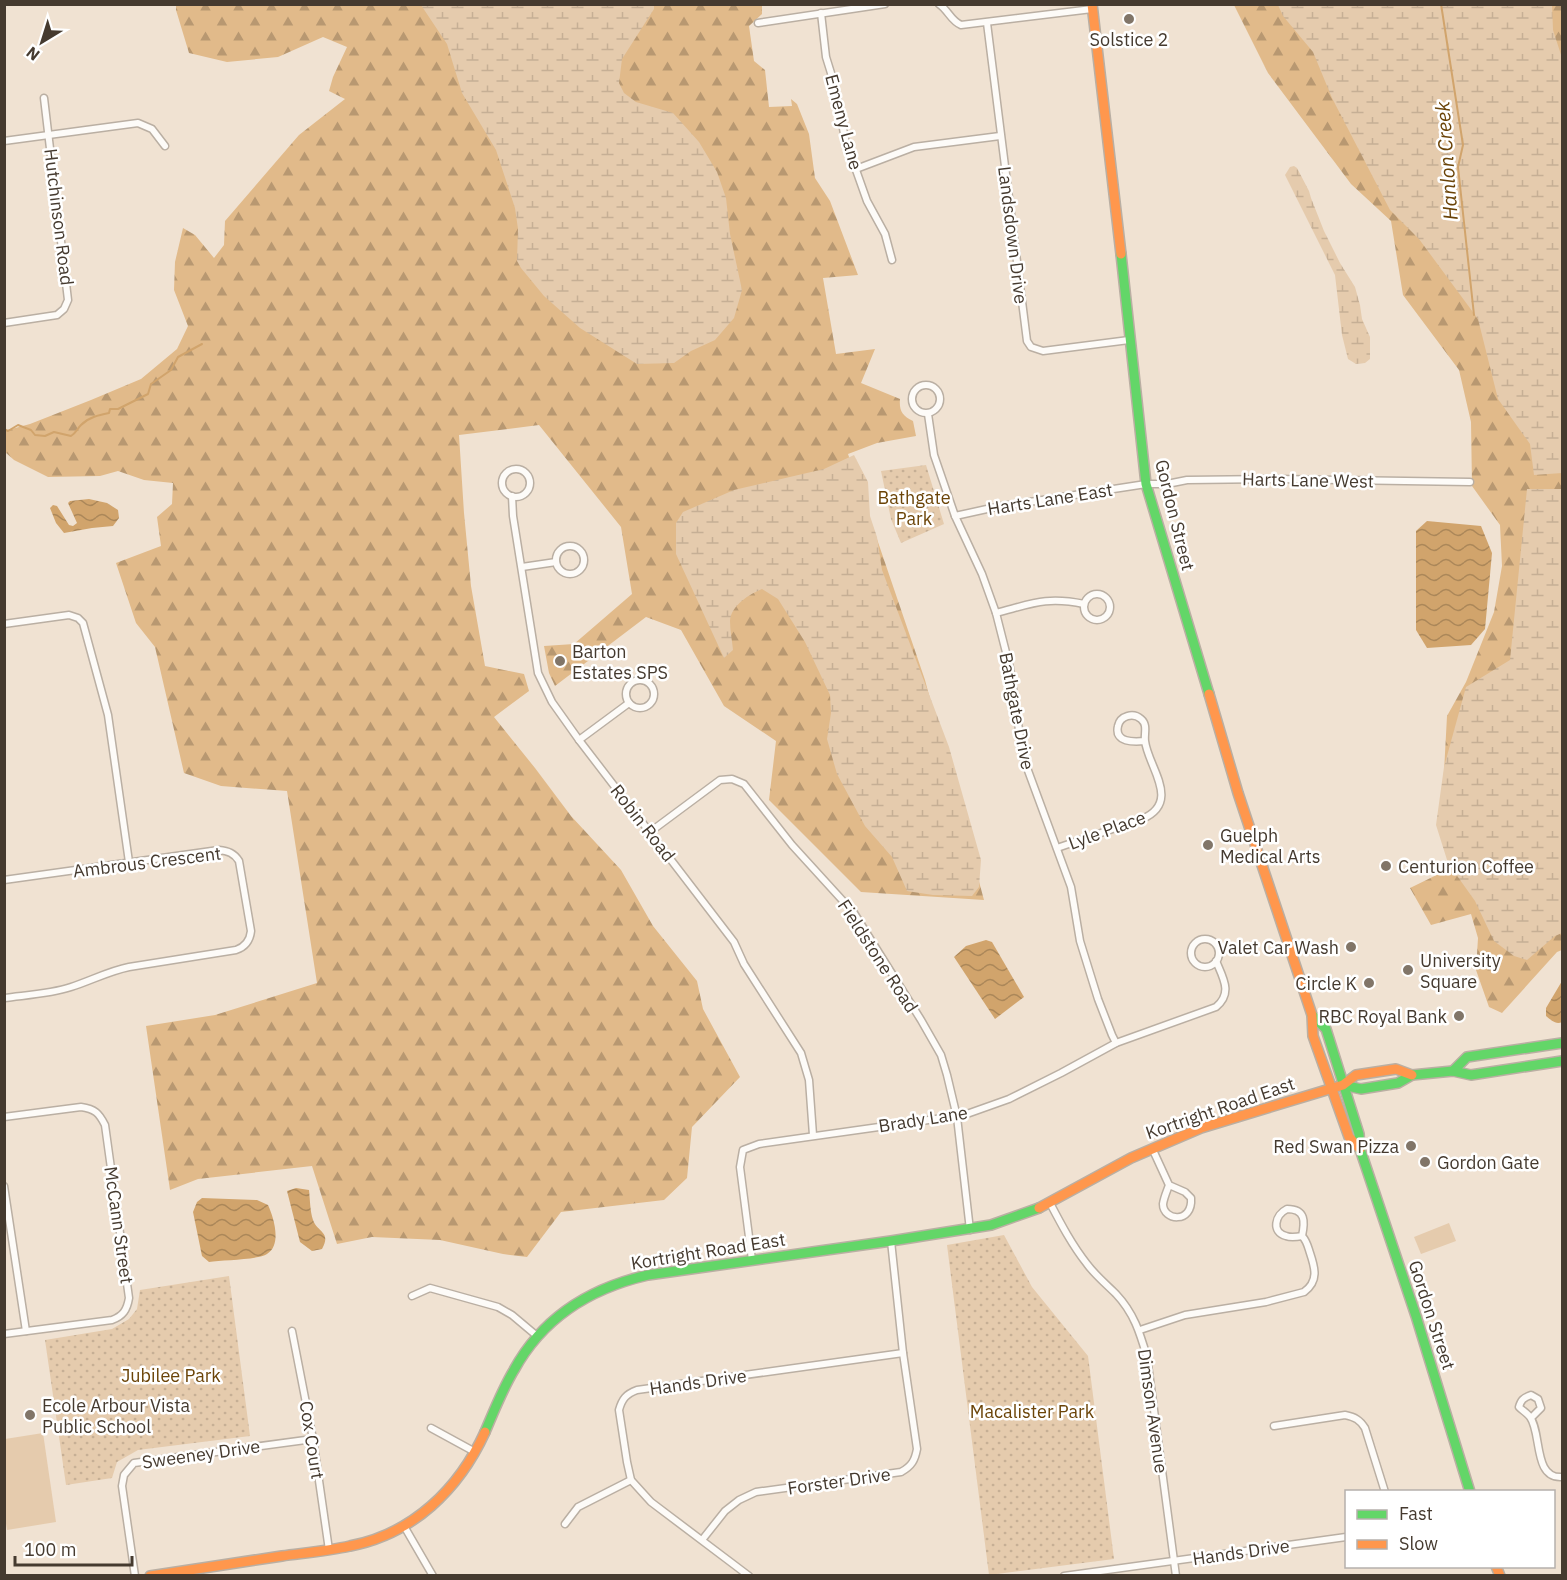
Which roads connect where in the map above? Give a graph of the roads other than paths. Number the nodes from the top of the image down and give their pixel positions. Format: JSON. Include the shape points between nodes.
{"nodes":[{"id":1,"x":885,"y":4,"type":"edge"},
{"id":2,"x":939,"y":4,"type":"edge"},
{"id":3,"x":1092,"y":7,"type":"edge"},
{"id":4,"x":821,"y":14,"type":"junction"},
{"id":5,"x":758,"y":23,"type":"dead end"},
{"id":6,"x":987,"y":23,"type":"junction"},
{"id":7,"x":44,"y":98,"type":"dead end"},
{"id":8,"x":48,"y":135,"type":"junction"},
{"id":9,"x":1000,"y":135,"type":"junction"},
{"id":10,"x":4,"y":141,"type":"edge"},
{"id":11,"x":165,"y":146,"type":"dead end"},
{"id":12,"x":856,"y":168,"type":"junction"},
{"id":13,"x":892,"y":260,"type":"dead end"},
{"id":14,"x":4,"y":323,"type":"edge"},
{"id":15,"x":1129,"y":340,"type":"junction"},
{"id":16,"x":928,"y":414,"type":"junction"},
{"id":17,"x":1470,"y":482,"type":"dead end"},
{"id":18,"x":1146,"y":484,"type":"junction"},
{"id":19,"x":512,"y":496,"type":"junction"},
{"id":20,"x":955,"y":516,"type":"junction"},
{"id":21,"x":556,"y":562,"type":"junction"},
{"id":22,"x":522,"y":567,"type":"junction"},
{"id":23,"x":1084,"y":604,"type":"junction"},
{"id":24,"x":996,"y":613,"type":"junction"},
{"id":25,"x":4,"y":624,"type":"edge"},
{"id":26,"x":629,"y":703,"type":"junction"},
{"id":27,"x":579,"y":740,"type":"junction"},
{"id":28,"x":1145,"y":741,"type":"junction"},
{"id":29,"x":650,"y":832,"type":"junction"},
{"id":30,"x":1057,"y":848,"type":"junction"},
{"id":31,"x":129,"y":862,"type":"junction"},
{"id":32,"x":4,"y":880,"type":"edge"},
{"id":33,"x":1216,"y":961,"type":"junction"},
{"id":34,"x":4,"y":998,"type":"edge"},
{"id":35,"x":1312,"y":1016,"type":"junction"},
{"id":36,"x":1116,"y":1043,"type":"junction"},
{"id":37,"x":1563,"y":1043,"type":"edge"},
{"id":38,"x":1563,"y":1060,"type":"edge"},
{"id":39,"x":1453,"y":1071,"type":"junction"},
{"id":40,"x":1412,"y":1075,"type":"junction"},
{"id":41,"x":1343,"y":1085,"type":"junction"},
{"id":42,"x":1331,"y":1088,"type":"junction"},
{"id":43,"x":4,"y":1117,"type":"edge"},
{"id":44,"x":957,"y":1117,"type":"junction"},
{"id":45,"x":813,"y":1135,"type":"junction"},
{"id":46,"x":1152,"y":1148,"type":"junction"},
{"id":47,"x":1360,"y":1149,"type":"junction"},
{"id":48,"x":1169,"y":1185,"type":"junction"},
{"id":49,"x":4,"y":1186,"type":"edge"},
{"id":50,"x":1050,"y":1203,"type":"junction"},
{"id":51,"x":7,"y":1222,"type":"edge"},
{"id":52,"x":970,"y":1230,"type":"junction"},
{"id":53,"x":1302,"y":1236,"type":"junction"},
{"id":54,"x":891,"y":1241,"type":"junction"},
{"id":55,"x":752,"y":1260,"type":"junction"},
{"id":56,"x":412,"y":1296,"type":"dead end"},
{"id":57,"x":292,"y":1330,"type":"dead end"},
{"id":58,"x":1140,"y":1330,"type":"junction"},
{"id":59,"x":26,"y":1331,"type":"junction"},
{"id":60,"x":4,"y":1334,"type":"edge"},
{"id":61,"x":537,"y":1336,"type":"junction"},
{"id":62,"x":903,"y":1353,"type":"junction"},
{"id":63,"x":1531,"y":1418,"type":"dead end"},
{"id":64,"x":1274,"y":1426,"type":"dead end"},
{"id":65,"x":430,"y":1428,"type":"dead end"},
{"id":66,"x":313,"y":1439,"type":"junction"},
{"id":67,"x":475,"y":1452,"type":"junction"},
{"id":68,"x":1563,"y":1477,"type":"edge"},
{"id":69,"x":632,"y":1480,"type":"junction"},
{"id":70,"x":1385,"y":1490,"type":"edge"},
{"id":71,"x":1470,"y":1490,"type":"edge"},
{"id":72,"x":565,"y":1524,"type":"dead end"},
{"id":73,"x":404,"y":1526,"type":"junction"},
{"id":74,"x":1345,"y":1538,"type":"edge"},
{"id":75,"x":702,"y":1540,"type":"junction"},
{"id":76,"x":329,"y":1550,"type":"junction"},
{"id":77,"x":1174,"y":1561,"type":"junction"},
{"id":78,"x":135,"y":1575,"type":"edge"},
{"id":79,"x":150,"y":1575,"type":"edge"},
{"id":80,"x":433,"y":1575,"type":"edge"},
{"id":81,"x":749,"y":1575,"type":"edge"},
{"id":82,"x":1064,"y":1575,"type":"edge"},
{"id":83,"x":1176,"y":1575,"type":"edge"}],
"edges":[{"from":1,"to":4,"type":"street"},
{"from":2,"to":6,"type":"street","via":[[961,25]]},
{"from":3,"to":6,"type":"street"},
{"from":3,"to":15,"type":"street","name":"Gordon Street"},
{"from":4,"to":5,"type":"street"},
{"from":4,"to":12,"type":"street","name":"Emeny Lane","via":[[841,125]]},
{"from":6,"to":9,"type":"street","name":"Landsdown Drive"},
{"from":7,"to":8,"type":"street","name":"Hutchinson Road"},
{"from":8,"to":10,"type":"street"},
{"from":8,"to":11,"type":"street","via":[[138,123],[152,129]]},
{"from":8,"to":14,"type":"street","name":"Hutchinson Road","via":[[68,300],[57,315]]},
{"from":9,"to":12,"type":"street","via":[[914,147]]},
{"from":9,"to":15,"type":"street","name":"Landsdown Drive","via":[[1030,347],[1043,351]]},
{"from":12,"to":13,"type":"street","name":"Emeny Lane"},
{"from":15,"to":18,"type":"street","name":"Gordon Street"},
{"from":16,"to":16,"type":"street","name":"Bathgate Drive","via":[[936,410],[940,397],[932,386],[922,385],[911,398],[919,412]]},
{"from":16,"to":20,"type":"street","name":"Bathgate Drive","via":[[934,455]]},
{"from":17,"to":18,"type":"street","name":"Harts Lane West","via":[[1276,478]]},
{"from":18,"to":20,"type":"street","name":"Harts Lane East"},
{"from":18,"to":35,"type":"street","name":"Gordon Street","via":[[1238,792]]},
{"from":19,"to":19,"type":"street","name":"Robin Road","via":[[504,490],[503,477],[509,470],[518,469],[529,477],[530,486],[525,494]]},
{"from":19,"to":22,"type":"street","name":"Robin Road"},
{"from":20,"to":24,"type":"street","name":"Bathgate Drive"},
{"from":21,"to":21,"type":"street","via":[[564,574],[573,574],[581,570],[584,556],[578,548],[564,547]]},
{"from":21,"to":22,"type":"street"},
{"from":22,"to":27,"type":"street","name":"Robin Road","via":[[538,673],[552,702]]},
{"from":23,"to":23,"type":"street","via":[[1097,594],[1105,596],[1111,608],[1107,616],[1095,620],[1087,616]]},
{"from":23,"to":24,"type":"street","via":[[1052,600]]},
{"from":24,"to":30,"type":"street","name":"Bathgate Drive","via":[[1010,668],[1023,757]]},
{"from":25,"to":31,"type":"street","via":[[69,615],[83,623],[108,715]]},
{"from":26,"to":26,"type":"street","via":[[629,686],[642,681],[650,685],[653,693],[649,705],[641,708]]},
{"from":26,"to":27,"type":"street"},
{"from":27,"to":29,"type":"street","name":"Robin Road"},
{"from":28,"to":28,"type":"street","name":"Lyle Place","via":[[1129,742],[1122,738],[1118,726],[1122,718],[1140,718],[1145,725]]},
{"from":28,"to":30,"type":"street","name":"Lyle Place","via":[[1162,789],[1154,812]]},
{"from":29,"to":44,"type":"street","name":"Fieldstone Road","via":[[720,780],[744,784],[854,913],[941,1055]]},
{"from":29,"to":45,"type":"street","name":"Robin Road","via":[[734,942],[801,1053],[809,1080]]},
{"from":30,"to":36,"type":"street","name":"Bathgate Drive","via":[[1071,887],[1080,941]]},
{"from":31,"to":32,"type":"street","name":"Ambrous Crescent"},
{"from":31,"to":34,"type":"street","name":"Ambrous Crescent","via":[[219,850],[231,853],[241,867],[251,931],[248,941],[236,950],[129,966],[69,988]]},
{"from":33,"to":33,"type":"street","name":"Brady Lane","via":[[1204,967],[1195,963],[1193,945],[1200,939],[1213,941],[1219,952]]},
{"from":33,"to":36,"type":"street","name":"Brady Lane","via":[[1226,989],[1224,999],[1216,1007]]},
{"from":35,"to":41,"type":"street","name":"Gordon Street","via":[[1326,1029]]},
{"from":35,"to":42,"type":"street","name":"Gordon Street","via":[[1313,1036]]},
{"from":36,"to":44,"type":"street","name":"Brady Lane","via":[[1009,1099]]},
{"from":37,"to":39,"type":"street","via":[[1467,1057]]},
{"from":38,"to":39,"type":"street","via":[[1471,1075]]},
{"from":39,"to":40,"type":"street"},
{"from":40,"to":41,"type":"street","via":[[1398,1083],[1361,1089]]},
{"from":40,"to":41,"type":"street","via":[[1396,1069],[1356,1075]]},
{"from":41,"to":42,"type":"street","name":"Kortright Road East"},
{"from":41,"to":47,"type":"street","name":"Gordon Street"},
{"from":42,"to":46,"type":"street","name":"Kortright Road East","via":[[1201,1128]]},
{"from":42,"to":47,"type":"street","name":"Gordon Street","via":[[1350,1137]]},
{"from":43,"to":59,"type":"street","name":"McCann Street","via":[[81,1107],[93,1108],[100,1115],[105,1125],[129,1298],[128,1307],[117,1318]]},
{"from":44,"to":45,"type":"street","name":"Brady Lane"},
{"from":44,"to":52,"type":"street","name":"Fieldstone Road"},
{"from":45,"to":55,"type":"street","name":"Brady Lane","via":[[743,1150],[740,1167]]},
{"from":46,"to":48,"type":"street"},
{"from":46,"to":50,"type":"street","name":"Kortright Road East"},
{"from":47,"to":71,"type":"street","name":"Gordon Street"},
{"from":48,"to":48,"type":"street","via":[[1164,1209],[1174,1217],[1185,1215],[1191,1198]]},
{"from":49,"to":51,"type":"street"},
{"from":50,"to":52,"type":"street","name":"Kortright Road East","via":[[1010,1220]]},
{"from":50,"to":58,"type":"street","name":"Dimson Avenue","via":[[1079,1254],[1121,1300]]},
{"from":51,"to":59,"type":"street"},
{"from":52,"to":54,"type":"street","name":"Kortright Road East"},
{"from":53,"to":53,"type":"street","via":[[1287,1236],[1279,1231],[1279,1214],[1287,1209],[1300,1213],[1304,1221]]},
{"from":53,"to":58,"type":"street","via":[[1316,1269],[1316,1276],[1304,1292],[1185,1315]]},
{"from":54,"to":55,"type":"street","name":"Kortright Road East"},
{"from":54,"to":62,"type":"street","name":"Forster Drive"},
{"from":55,"to":61,"type":"street","name":"Kortright Road East","via":[[631,1278],[611,1285],[573,1305]]},
{"from":56,"to":61,"type":"street","via":[[430,1288],[498,1307]]},
{"from":57,"to":66,"type":"street","name":"Cox Court"},
{"from":58,"to":77,"type":"street","name":"Dimson Avenue"},
{"from":59,"to":60,"type":"street","name":"McCann Street"},
{"from":61,"to":67,"type":"street","name":"Kortright Road East","via":[[514,1369]]},
{"from":62,"to":69,"type":"street","name":"Hands Drive","via":[[630,1393],[619,1410]]},
{"from":62,"to":75,"type":"street","name":"Forster Drive","via":[[916,1449],[909,1468],[756,1492],[725,1511]]},
{"from":63,"to":68,"type":"street","via":[[1541,1462],[1548,1472]]},
{"from":64,"to":70,"type":"street","via":[[1345,1415],[1355,1418],[1365,1428]]},
{"from":65,"to":67,"type":"street"},
{"from":66,"to":76,"type":"street","name":"Cox Court"},
{"from":66,"to":78,"type":"street","name":"Sweeney Drive","via":[[134,1463],[124,1475],[122,1486]]},
{"from":67,"to":73,"type":"street","name":"Kortright Road East","via":[[436,1502]]},
{"from":69,"to":72,"type":"street","via":[[578,1507]]},
{"from":69,"to":75,"type":"street","name":"Hands Drive","via":[[651,1502]]},
{"from":73,"to":76,"type":"street","name":"Kortright Road East","via":[[371,1540]]},
{"from":73,"to":80,"type":"street"},
{"from":74,"to":77,"type":"street","name":"Hands Drive"},
{"from":75,"to":81,"type":"street","name":"Hands Drive"},
{"from":76,"to":79,"type":"street","name":"Kortright Road East"},
{"from":77,"to":82,"type":"street","name":"Hands Drive"},
{"from":77,"to":83,"type":"street","name":"Dimson Avenue"}]}
